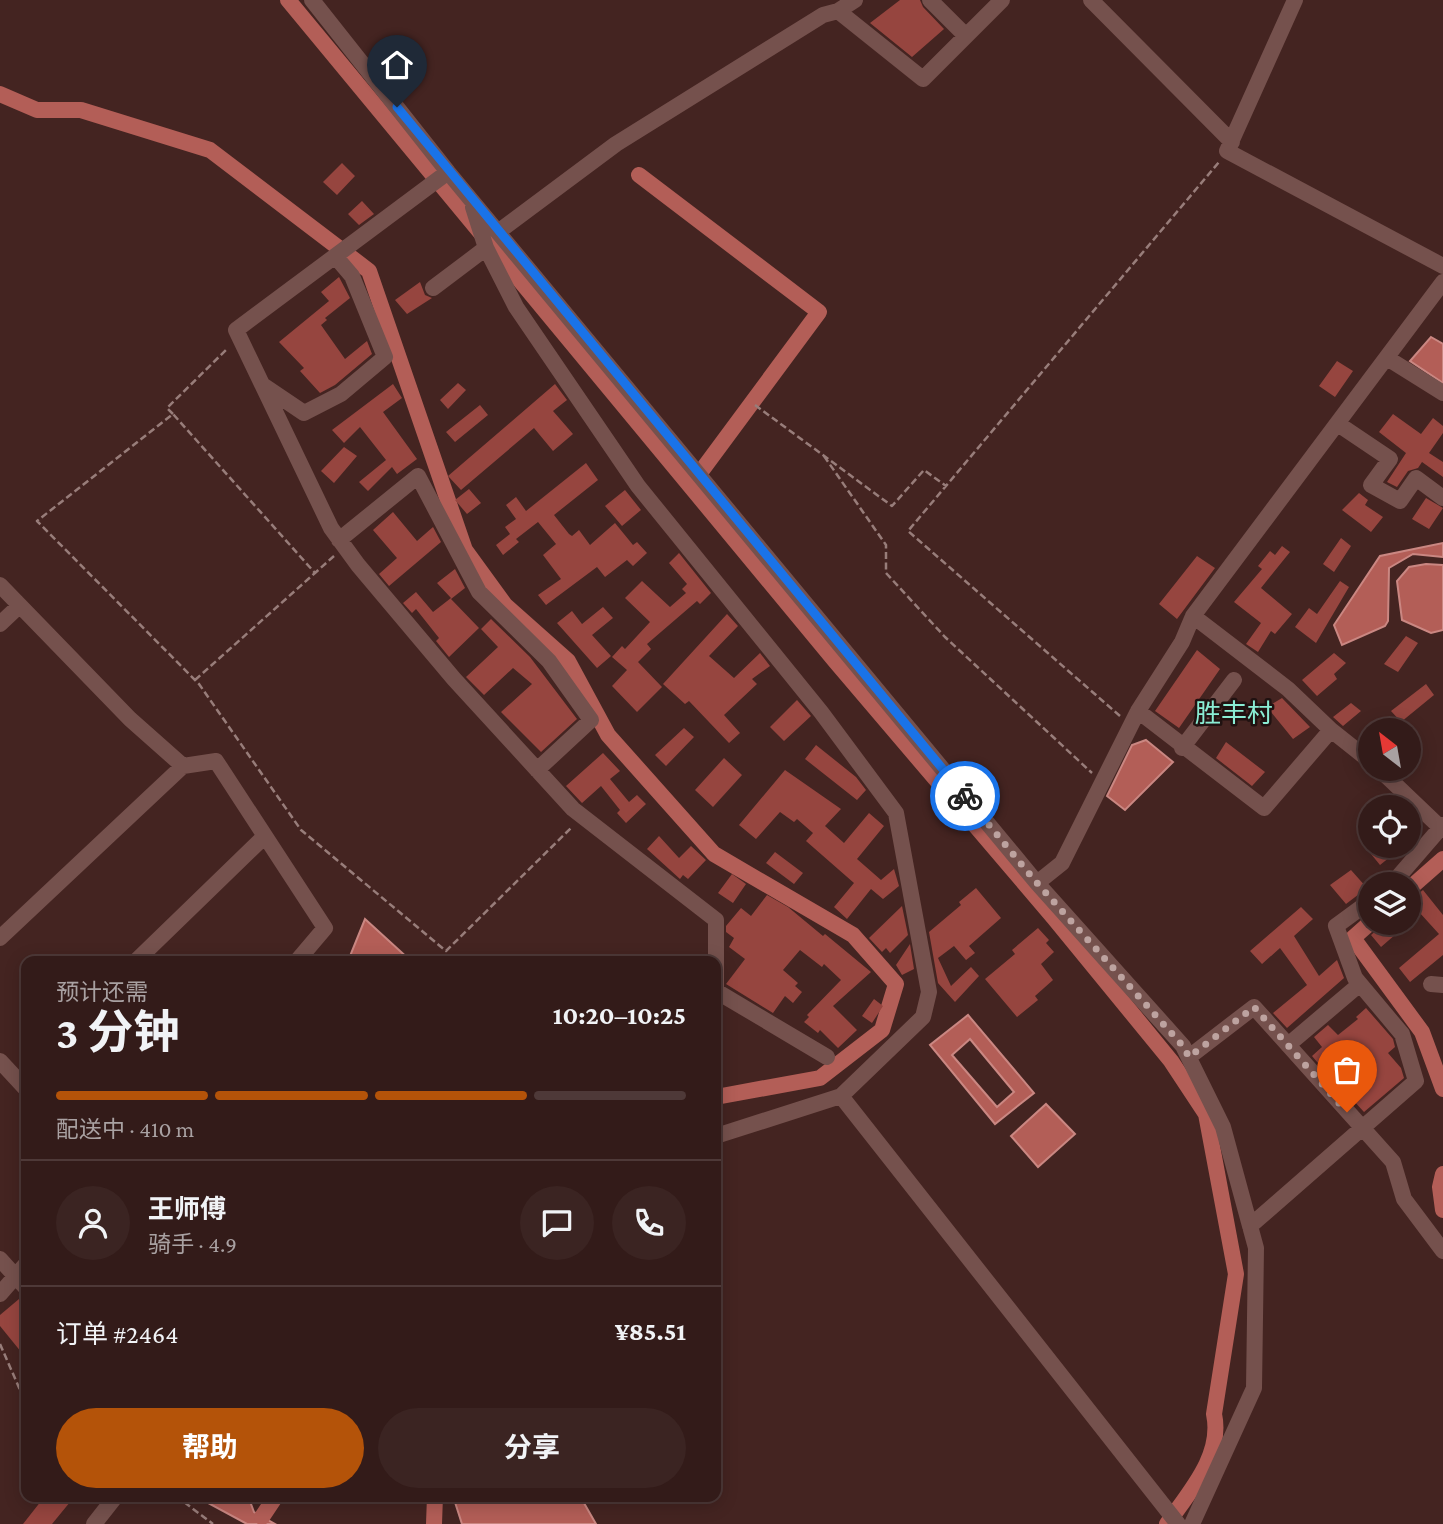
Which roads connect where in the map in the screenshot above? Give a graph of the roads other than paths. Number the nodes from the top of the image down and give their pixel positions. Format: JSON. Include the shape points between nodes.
{"nodes":[{"id":1,"x":312,"y":0,"type":"edge"},
{"id":2,"x":855,"y":0,"type":"edge"},
{"id":3,"x":930,"y":0,"type":"edge"},
{"id":4,"x":1002,"y":0,"type":"edge"},
{"id":5,"x":1091,"y":0,"type":"edge"},
{"id":6,"x":1295,"y":0,"type":"edge"},
{"id":7,"x":826,"y":9,"type":"edge"},
{"id":8,"x":966,"y":36,"type":"junction"},
{"id":9,"x":1230,"y":147,"type":"junction"},
{"id":10,"x":448,"y":172,"type":"junction"},
{"id":11,"x":470,"y":199,"type":"junction"},
{"id":12,"x":498,"y":232,"type":"junction"},
{"id":13,"x":486,"y":248,"type":"junction"},
{"id":14,"x":335,"y":256,"type":"junction"},
{"id":15,"x":1443,"y":266,"type":"edge"},
{"id":16,"x":1443,"y":282,"type":"edge"},
{"id":17,"x":433,"y":288,"type":"dead end"},
{"id":18,"x":1387,"y":358,"type":"junction"},
{"id":19,"x":262,"y":384,"type":"junction"},
{"id":20,"x":1443,"y":393,"type":"edge"},
{"id":21,"x":1338,"y":424,"type":"junction"},
{"id":22,"x":1443,"y":498,"type":"edge"},
{"id":23,"x":342,"y":544,"type":"junction"},
{"id":24,"x":0,"y":585,"type":"edge"},
{"id":25,"x":18,"y":607,"type":"junction"},
{"id":26,"x":1193,"y":616,"type":"junction"},
{"id":27,"x":0,"y":624,"type":"edge"},
{"id":28,"x":1234,"y":680,"type":"dead end"},
{"id":29,"x":1134,"y":718,"type":"junction"},
{"id":30,"x":1331,"y":730,"type":"junction"},
{"id":31,"x":1182,"y":748,"type":"junction"},
{"id":32,"x":1358,"y":751,"type":"edge"},
{"id":33,"x":183,"y":766,"type":"junction"},
{"id":34,"x":537,"y":770,"type":"junction"},
{"id":35,"x":1392,"y":781,"type":"edge"},
{"id":36,"x":1442,"y":827,"type":"edge"},
{"id":37,"x":265,"y":836,"type":"junction"},
{"id":38,"x":1403,"y":872,"type":"edge"},
{"id":39,"x":1037,"y":883,"type":"junction"},
{"id":40,"x":1358,"y":910,"type":"edge"},
{"id":41,"x":0,"y":938,"type":"edge"},
{"id":42,"x":141,"y":956,"type":"edge"},
{"id":43,"x":300,"y":956,"type":"edge"},
{"id":44,"x":716,"y":956,"type":"edge"},
{"id":45,"x":1360,"y":984,"type":"junction"},
{"id":46,"x":721,"y":994,"type":"edge"},
{"id":47,"x":1287,"y":1045,"type":"junction"},
{"id":48,"x":827,"y":1057,"type":"dead end"},
{"id":49,"x":1189,"y":1057,"type":"junction"},
{"id":50,"x":0,"y":1061,"type":"edge"},
{"id":51,"x":21,"y":1076,"type":"edge"},
{"id":52,"x":841,"y":1096,"type":"junction"},
{"id":53,"x":1361,"y":1129,"type":"junction"},
{"id":54,"x":721,"y":1134,"type":"edge"},
{"id":55,"x":1250,"y":1226,"type":"junction"},
{"id":56,"x":1443,"y":1251,"type":"edge"},
{"id":57,"x":0,"y":1259,"type":"edge"},
{"id":58,"x":21,"y":1275,"type":"edge"},
{"id":59,"x":21,"y":1278,"type":"edge"},
{"id":60,"x":0,"y":1294,"type":"edge"},
{"id":61,"x":111,"y":1502,"type":"edge"},
{"id":62,"x":94,"y":1524,"type":"edge"},
{"id":63,"x":1178,"y":1524,"type":"edge"},
{"id":64,"x":1192,"y":1524,"type":"edge"}],
"edges":[{"from":1,"to":10,"type":"street"},
{"from":2,"to":7,"type":"street"},
{"from":3,"to":8,"type":"street"},
{"from":4,"to":8,"type":"street"},
{"from":5,"to":9,"type":"street"},
{"from":6,"to":9,"type":"street"},
{"from":7,"to":8,"type":"street","via":[[923,79]]},
{"from":7,"to":12,"type":"street","via":[[616,144]]},
{"from":9,"to":15,"type":"street"},
{"from":10,"to":11,"type":"street"},
{"from":10,"to":14,"type":"street"},
{"from":11,"to":12,"type":"street"},
{"from":11,"to":13,"type":"street"},
{"from":12,"to":39,"type":"street"},
{"from":13,"to":17,"type":"street"},
{"from":13,"to":52,"type":"street","via":[[516,307],[638,486],[821,712],[896,813],[929,992],[923,1017]]},
{"from":14,"to":19,"type":"street","via":[[236,330]]},
{"from":14,"to":19,"type":"street","via":[[352,276],[385,357],[341,394],[304,413]]},
{"from":16,"to":18,"type":"street"},
{"from":18,"to":20,"type":"street"},
{"from":18,"to":21,"type":"street"},
{"from":19,"to":23,"type":"street"},
{"from":21,"to":22,"type":"street","via":[[1390,459],[1371,485],[1400,501],[1416,478]]},
{"from":21,"to":26,"type":"street"},
{"from":23,"to":34,"type":"street","via":[[454,680]]},
{"from":23,"to":34,"type":"street","via":[[418,476],[479,592],[549,661],[591,720]]},
{"from":24,"to":25,"type":"street"},
{"from":25,"to":27,"type":"street"},
{"from":25,"to":33,"type":"street"},
{"from":26,"to":29,"type":"street"},
{"from":26,"to":30,"type":"street","via":[[1288,689]]},
{"from":28,"to":31,"type":"street"},
{"from":29,"to":31,"type":"street"},
{"from":29,"to":39,"type":"street","via":[[1062,863]]},
{"from":30,"to":31,"type":"street","via":[[1264,808]]},
{"from":30,"to":32,"type":"street"},
{"from":33,"to":37,"type":"street","via":[[216,761]]},
{"from":33,"to":41,"type":"street"},
{"from":34,"to":44,"type":"street","via":[[582,816],[716,920]]},
{"from":35,"to":36,"type":"street"},
{"from":36,"to":38,"type":"street"},
{"from":37,"to":42,"type":"street"},
{"from":37,"to":43,"type":"street","via":[[325,928]]},
{"from":39,"to":49,"type":"street"},
{"from":40,"to":45,"type":"street","via":[[1336,926]]},
{"from":45,"to":47,"type":"street"},
{"from":45,"to":53,"type":"street","via":[[1402,1034],[1416,1082]]},
{"from":46,"to":48,"type":"street"},
{"from":47,"to":49,"type":"street","via":[[1254,1007]]},
{"from":47,"to":53,"type":"street"},
{"from":49,"to":55,"type":"street","via":[[1223,1127]]},
{"from":50,"to":51,"type":"street"},
{"from":52,"to":54,"type":"street"},
{"from":52,"to":63,"type":"street"},
{"from":53,"to":55,"type":"street"},
{"from":53,"to":56,"type":"street","via":[[1393,1163],[1404,1199]]},
{"from":55,"to":64,"type":"street","via":[[1256,1248],[1254,1388]]},
{"from":57,"to":58,"type":"street"},
{"from":59,"to":60,"type":"street"},
{"from":61,"to":62,"type":"street"}]}
